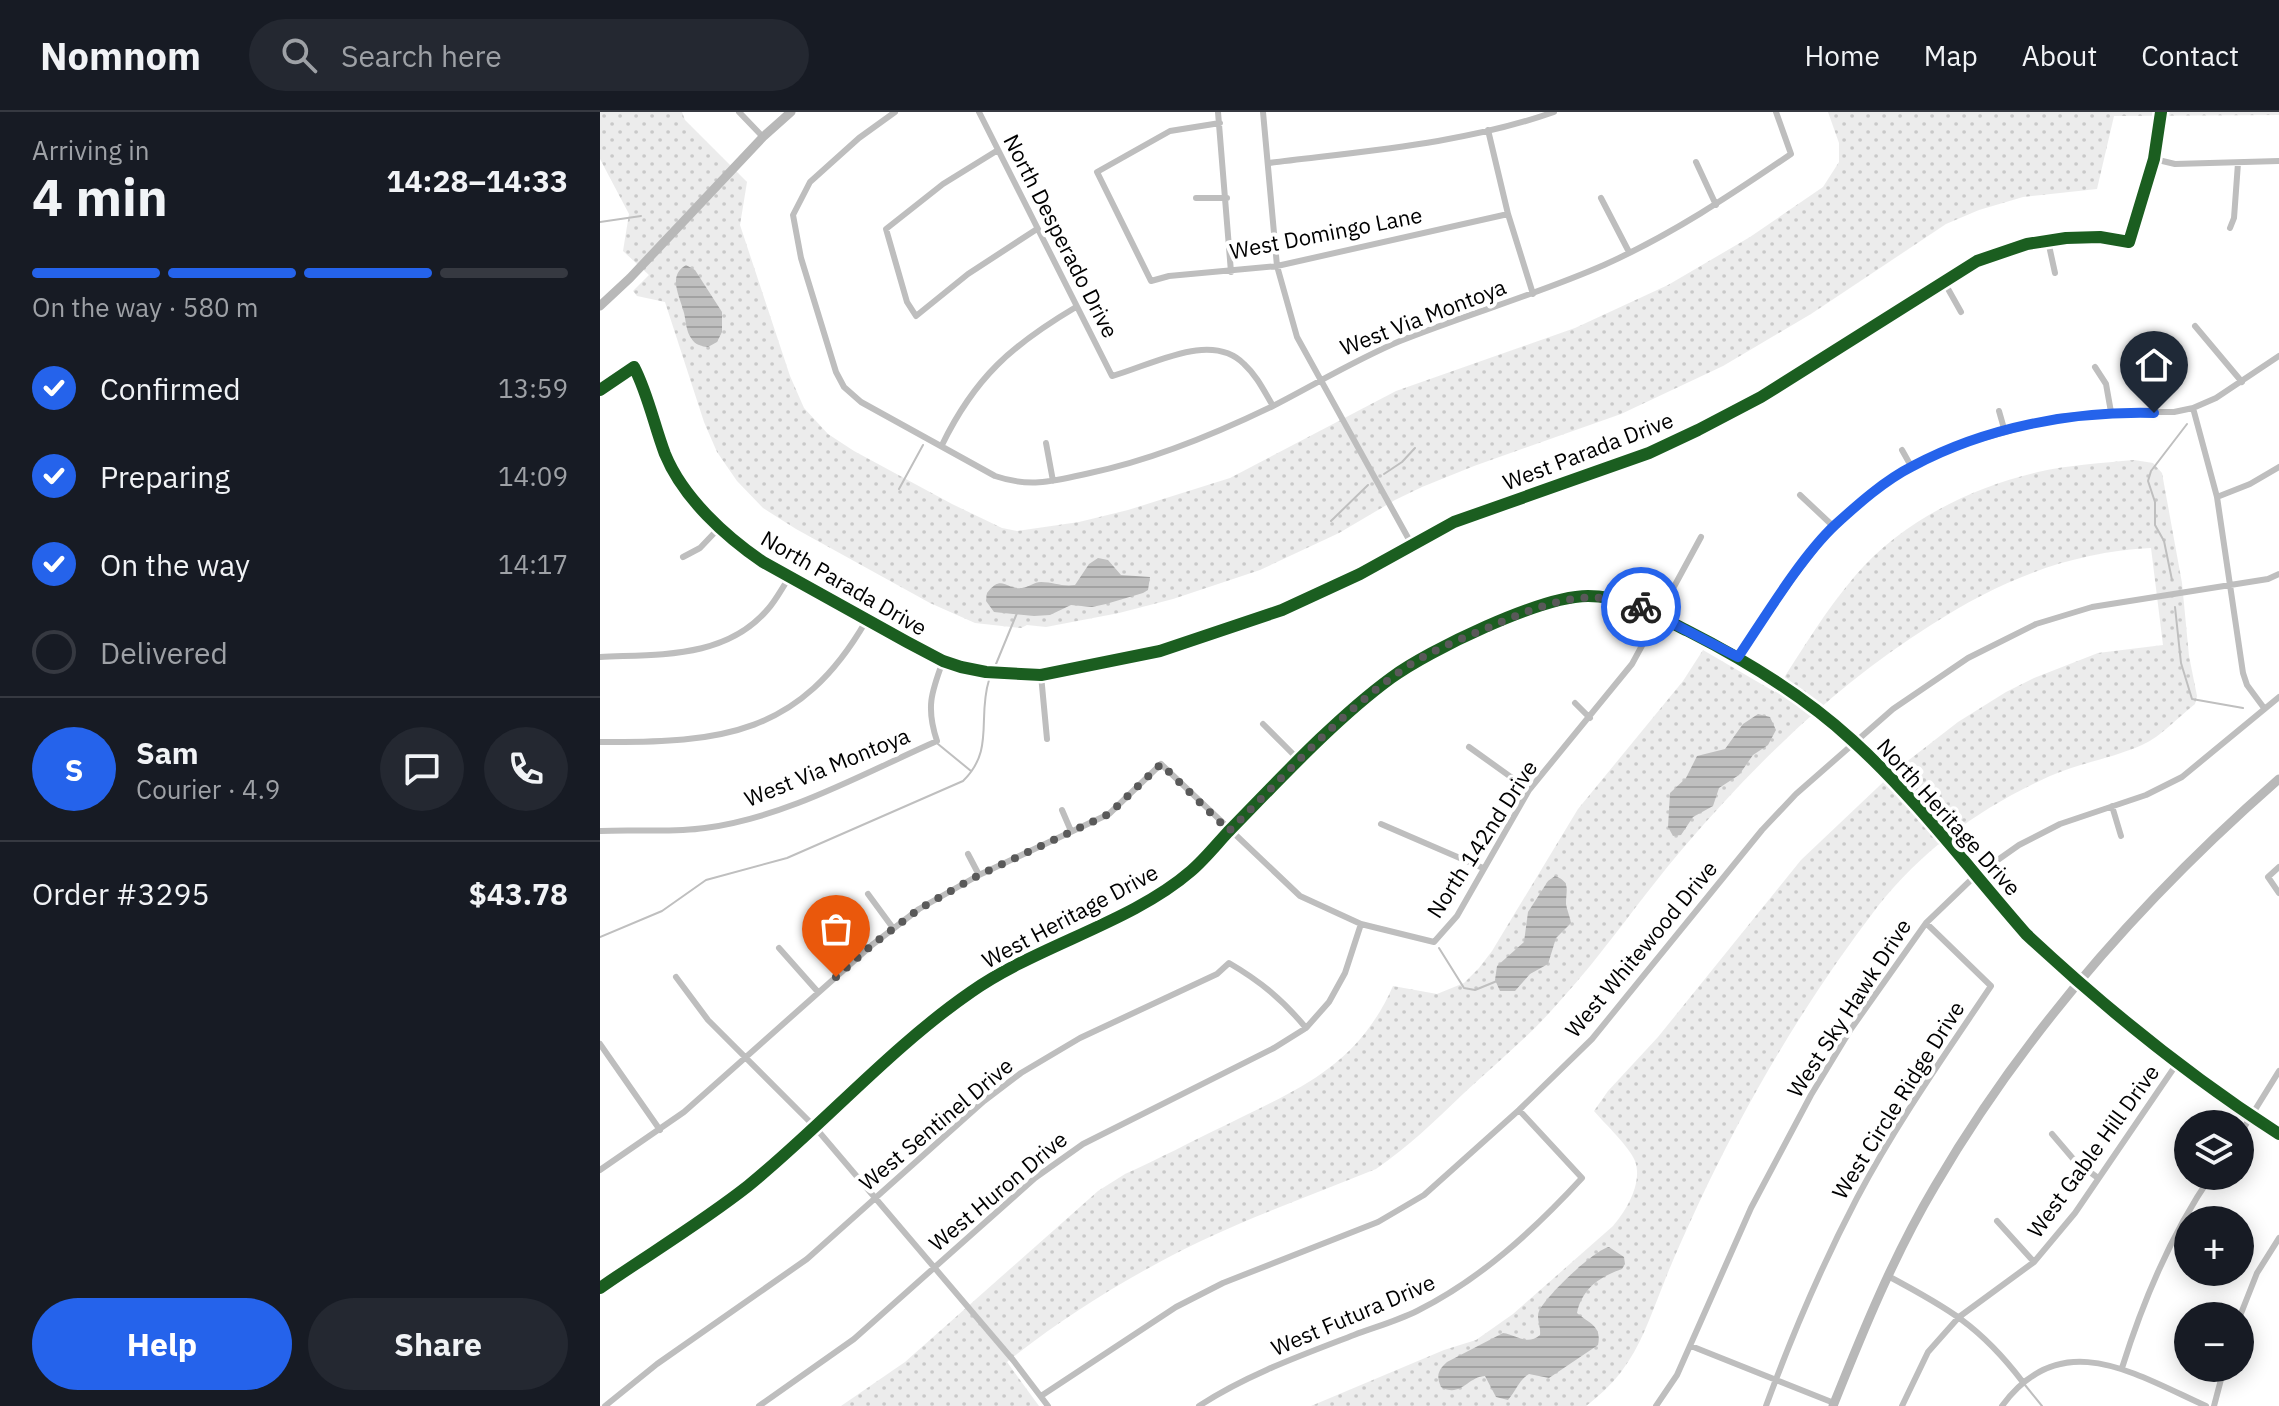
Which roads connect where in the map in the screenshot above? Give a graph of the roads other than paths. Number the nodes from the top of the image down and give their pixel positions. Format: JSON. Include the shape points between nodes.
{"nodes":[{"id":1,"x":739,"y":112,"type":"edge"},
{"id":2,"x":791,"y":112,"type":"edge"},
{"id":3,"x":895,"y":112,"type":"edge"},
{"id":4,"x":979,"y":112,"type":"edge"},
{"id":5,"x":1218,"y":112,"type":"edge"},
{"id":6,"x":1263,"y":112,"type":"edge"},
{"id":7,"x":1554,"y":112,"type":"edge"},
{"id":8,"x":1776,"y":112,"type":"edge"},
{"id":9,"x":2161,"y":112,"type":"edge"},
{"id":10,"x":1220,"y":123,"type":"junction"},
{"id":11,"x":1488,"y":130,"type":"junction"},
{"id":12,"x":763,"y":137,"type":"junction"},
{"id":13,"x":998,"y":150,"type":"junction"},
{"id":14,"x":2154,"y":159,"type":"junction"},
{"id":15,"x":2279,"y":161,"type":"edge"},
{"id":16,"x":1696,"y":162,"type":"dead end"},
{"id":17,"x":1269,"y":163,"type":"junction"},
{"id":18,"x":2238,"y":163,"type":"junction"},
{"id":19,"x":1196,"y":198,"type":"dead end"},
{"id":20,"x":1227,"y":198,"type":"junction"},
{"id":21,"x":1601,"y":198,"type":"dead end"},
{"id":22,"x":1716,"y":205,"type":"junction"},
{"id":23,"x":1508,"y":214,"type":"junction"},
{"id":24,"x":2230,"y":228,"type":"dead end"},
{"id":25,"x":1037,"y":229,"type":"junction"},
{"id":26,"x":2048,"y":241,"type":"junction"},
{"id":27,"x":1629,"y":252,"type":"junction"},
{"id":28,"x":1277,"y":266,"type":"junction"},
{"id":29,"x":1231,"y":272,"type":"junction"},
{"id":30,"x":2055,"y":273,"type":"dead end"},
{"id":31,"x":1943,"y":280,"type":"junction"},
{"id":32,"x":1533,"y":294,"type":"junction"},
{"id":33,"x":600,"y":306,"type":"edge"},
{"id":34,"x":1076,"y":307,"type":"junction"},
{"id":35,"x":1961,"y":312,"type":"dead end"},
{"id":36,"x":2195,"y":326,"type":"dead end"},
{"id":37,"x":1242,"y":349,"type":"dead end"},
{"id":38,"x":2279,"y":356,"type":"edge"},
{"id":39,"x":1237,"y":357,"type":"junction"},
{"id":40,"x":2095,"y":367,"type":"dead end"},
{"id":41,"x":1320,"y":380,"type":"junction"},
{"id":42,"x":2242,"y":382,"type":"junction"},
{"id":43,"x":600,"y":390,"type":"edge"},
{"id":44,"x":1273,"y":406,"type":"junction"},
{"id":45,"x":2193,"y":408,"type":"junction"},
{"id":46,"x":1999,"y":411,"type":"dead end"},
{"id":47,"x":2111,"y":412,"type":"junction"},
{"id":48,"x":2005,"y":432,"type":"junction"},
{"id":49,"x":1046,"y":443,"type":"dead end"},
{"id":50,"x":942,"y":445,"type":"junction"},
{"id":51,"x":1902,"y":450,"type":"dead end"},
{"id":52,"x":1911,"y":466,"type":"junction"},
{"id":53,"x":2279,"y":467,"type":"edge"},
{"id":54,"x":1053,"y":481,"type":"junction"},
{"id":55,"x":1800,"y":495,"type":"dead end"},
{"id":56,"x":2217,"y":497,"type":"junction"},
{"id":57,"x":1833,"y":526,"type":"junction"},
{"id":58,"x":719,"y":528,"type":"junction"},
{"id":59,"x":1701,"y":537,"type":"dead end"},
{"id":60,"x":1412,"y":545,"type":"junction"},
{"id":61,"x":683,"y":557,"type":"dead end"},
{"id":62,"x":2279,"y":574,"type":"edge"},
{"id":63,"x":789,"y":578,"type":"junction"},
{"id":64,"x":2230,"y":585,"type":"junction"},
{"id":65,"x":1658,"y":615,"type":"junction"},
{"id":66,"x":866,"y":621,"type":"junction"},
{"id":67,"x":600,"y":657,"type":"edge"},
{"id":68,"x":1738,"y":657,"type":"junction"},
{"id":69,"x":943,"y":661,"type":"junction"},
{"id":70,"x":1041,"y":675,"type":"junction"},
{"id":71,"x":2279,"y":697,"type":"edge"},
{"id":72,"x":1575,"y":703,"type":"dead end"},
{"id":73,"x":2264,"y":708,"type":"junction"},
{"id":74,"x":1590,"y":718,"type":"junction"},
{"id":75,"x":1263,"y":724,"type":"dead end"},
{"id":76,"x":1047,"y":739,"type":"dead end"},
{"id":77,"x":1854,"y":741,"type":"junction"},
{"id":78,"x":600,"y":742,"type":"edge"},
{"id":79,"x":1469,"y":747,"type":"dead end"},
{"id":80,"x":1300,"y":761,"type":"junction"},
{"id":81,"x":2279,"y":779,"type":"edge"},
{"id":82,"x":1529,"y":790,"type":"junction"},
{"id":83,"x":2112,"y":806,"type":"junction"},
{"id":84,"x":1062,"y":810,"type":"dead end"},
{"id":85,"x":1381,"y":824,"type":"dead end"},
{"id":86,"x":600,"y":831,"type":"edge"},
{"id":87,"x":1071,"y":831,"type":"junction"},
{"id":88,"x":1229,"y":831,"type":"junction"},
{"id":89,"x":2121,"y":836,"type":"dead end"},
{"id":90,"x":968,"y":854,"type":"dead end"},
{"id":91,"x":2279,"y":867,"type":"edge"},
{"id":92,"x":1483,"y":868,"type":"junction"},
{"id":93,"x":979,"y":875,"type":"junction"},
{"id":94,"x":1975,"y":876,"type":"junction"},
{"id":95,"x":2279,"y":893,"type":"edge"},
{"id":96,"x":868,"y":894,"type":"dead end"},
{"id":97,"x":1926,"y":923,"type":"junction"},
{"id":98,"x":1361,"y":924,"type":"junction"},
{"id":99,"x":893,"y":928,"type":"junction"},
{"id":100,"x":779,"y":948,"type":"dead end"},
{"id":101,"x":676,"y":977,"type":"dead end"},
{"id":102,"x":2079,"y":980,"type":"junction"},
{"id":103,"x":818,"y":992,"type":"junction"},
{"id":104,"x":1306,"y":1028,"type":"junction"},
{"id":105,"x":600,"y":1044,"type":"edge"},
{"id":106,"x":607,"y":1054,"type":"junction"},
{"id":107,"x":600,"y":1059,"type":"edge"},
{"id":108,"x":747,"y":1059,"type":"junction"},
{"id":109,"x":2178,"y":1062,"type":"junction"},
{"id":110,"x":2279,"y":1071,"type":"edge"},
{"id":111,"x":1519,"y":1110,"type":"junction"},
{"id":112,"x":2244,"y":1110,"type":"edge"},
{"id":113,"x":2254,"y":1113,"type":"edge"},
{"id":114,"x":2254,"y":1117,"type":"edge"},
{"id":115,"x":814,"y":1126,"type":"junction"},
{"id":116,"x":660,"y":1130,"type":"junction"},
{"id":117,"x":2052,"y":1134,"type":"dead end"},
{"id":118,"x":2279,"y":1134,"type":"edge"},
{"id":119,"x":600,"y":1170,"type":"edge"},
{"id":120,"x":2098,"y":1178,"type":"junction"},
{"id":121,"x":2202,"y":1190,"type":"edge"},
{"id":122,"x":875,"y":1199,"type":"junction"},
{"id":123,"x":1997,"y":1221,"type":"dead end"},
{"id":124,"x":2279,"y":1238,"type":"edge"},
{"id":125,"x":2034,"y":1262,"type":"junction"},
{"id":126,"x":933,"y":1268,"type":"junction"},
{"id":127,"x":1888,"y":1276,"type":"junction"},
{"id":128,"x":600,"y":1288,"type":"edge"},
{"id":129,"x":2246,"y":1302,"type":"edge"},
{"id":130,"x":1959,"y":1317,"type":"junction"},
{"id":131,"x":1691,"y":1346,"type":"junction"},
{"id":132,"x":2122,"y":1368,"type":"junction"},
{"id":133,"x":1776,"y":1379,"type":"junction"},
{"id":134,"x":2022,"y":1381,"type":"junction"},
{"id":135,"x":2220,"y":1382,"type":"edge"},
{"id":136,"x":1041,"y":1396,"type":"junction"},
{"id":137,"x":1834,"y":1404,"type":"edge"},
{"id":138,"x":605,"y":1406,"type":"edge"},
{"id":139,"x":759,"y":1406,"type":"edge"},
{"id":140,"x":1048,"y":1406,"type":"edge"},
{"id":141,"x":1199,"y":1406,"type":"edge"},
{"id":142,"x":1656,"y":1406,"type":"edge"},
{"id":143,"x":1766,"y":1406,"type":"edge"},
{"id":144,"x":1902,"y":1406,"type":"edge"},
{"id":145,"x":2002,"y":1406,"type":"edge"},
{"id":146,"x":2206,"y":1406,"type":"edge"},
{"id":147,"x":2214,"y":1406,"type":"edge"}],
"edges":[{"from":1,"to":12,"type":"street"},
{"from":2,"to":12,"type":"street"},
{"from":3,"to":50,"type":"street","name":"West Via Montoya","via":[[823,169],[803,192],[793,215],[801,258],[844,387],[861,402]]},
{"from":4,"to":13,"type":"street","name":"North Desperado Drive"},
{"from":5,"to":10,"type":"street"},
{"from":6,"to":17,"type":"street"},
{"from":7,"to":11,"type":"street"},
{"from":8,"to":22,"type":"street","name":"West Via Montoya","via":[[1791,154]]},
{"from":9,"to":14,"type":"street"},
{"from":10,"to":20,"type":"street"},
{"from":10,"to":29,"type":"street","name":"West Domingo Lane","via":[[1170,131],[1097,172],[1151,281]]},
{"from":11,"to":17,"type":"street"},
{"from":11,"to":23,"type":"street"},
{"from":12,"to":33,"type":"street"},
{"from":13,"to":25,"type":"street","name":"North Desperado Drive"},
{"from":13,"to":25,"type":"street","via":[[886,229],[907,302],[916,316],[980,265]]},
{"from":14,"to":18,"type":"street"},
{"from":14,"to":26,"type":"street","name":"West Parada Drive","via":[[2129,242],[2100,237]]},
{"from":15,"to":18,"type":"street"},
{"from":16,"to":22,"type":"street"},
{"from":17,"to":28,"type":"street"},
{"from":18,"to":24,"type":"street"},
{"from":19,"to":20,"type":"street"},
{"from":20,"to":29,"type":"street"},
{"from":21,"to":27,"type":"street"},
{"from":22,"to":27,"type":"street","name":"West Via Montoya"},
{"from":23,"to":28,"type":"street","name":"West Domingo Lane"},
{"from":23,"to":32,"type":"street"},
{"from":25,"to":34,"type":"street","name":"North Desperado Drive"},
{"from":26,"to":30,"type":"street"},
{"from":26,"to":31,"type":"street","name":"West Parada Drive","via":[[1996,253]]},
{"from":27,"to":32,"type":"street","name":"West Via Montoya"},
{"from":28,"to":29,"type":"street","name":"West Domingo Lane"},
{"from":28,"to":41,"type":"street","via":[[1297,337]]},
{"from":31,"to":35,"type":"street"},
{"from":31,"to":60,"type":"street","name":"West Parada Drive","via":[[1761,397],[1698,430],[1649,453],[1454,522]]},
{"from":32,"to":41,"type":"street","name":"West Via Montoya","via":[[1401,341]]},
{"from":34,"to":39,"type":"street","name":"North Desperado Drive","via":[[1112,376],[1192,350]]},
{"from":34,"to":50,"type":"street","via":[[991,369],[968,397]]},
{"from":36,"to":42,"type":"street"},
{"from":37,"to":39,"type":"street"},
{"from":38,"to":42,"type":"street"},
{"from":39,"to":44,"type":"street"},
{"from":40,"to":47,"type":"street","via":[[2106,384]]},
{"from":41,"to":44,"type":"street","name":"West Via Montoya"},
{"from":41,"to":60,"type":"street"},
{"from":42,"to":45,"type":"street"},
{"from":43,"to":58,"type":"street","name":"North Parada Drive","via":[[634,367],[666,457]]},
{"from":44,"to":54,"type":"street","name":"West Via Montoya","via":[[1185,445]]},
{"from":45,"to":47,"type":"street"},
{"from":45,"to":56,"type":"street"},
{"from":46,"to":48,"type":"street"},
{"from":47,"to":48,"type":"street","via":[[2059,417]]},
{"from":48,"to":52,"type":"street"},
{"from":49,"to":54,"type":"street"},
{"from":50,"to":54,"type":"street","name":"West Via Montoya","via":[[1006,480]]},
{"from":51,"to":52,"type":"street"},
{"from":52,"to":57,"type":"street"},
{"from":53,"to":56,"type":"street"},
{"from":55,"to":57,"type":"street"},
{"from":56,"to":64,"type":"street"},
{"from":57,"to":68,"type":"street"},
{"from":58,"to":61,"type":"street"},
{"from":58,"to":63,"type":"street","name":"North Parada Drive"},
{"from":59,"to":65,"type":"street","name":"North 142nd Drive"},
{"from":60,"to":70,"type":"street","name":"West Parada Drive","via":[[1322,593],[1238,626],[1160,651]]},
{"from":62,"to":64,"type":"street","name":"West Whitewood Drive"},
{"from":63,"to":66,"type":"street","name":"North Parada Drive"},
{"from":63,"to":67,"type":"street","via":[[768,610],[740,635],[697,652]]},
{"from":64,"to":73,"type":"street","via":[[2243,673]]},
{"from":64,"to":77,"type":"street","name":"West Whitewood Drive","via":[[2092,607],[2036,624],[1968,658]]},
{"from":65,"to":68,"type":"street","name":"North Heritage Drive"},
{"from":65,"to":74,"type":"street","name":"North 142nd Drive","via":[[1632,664]]},
{"from":65,"to":80,"type":"street","name":"West Heritage Drive","via":[[1596,596],[1534,608],[1410,665],[1371,693]]},
{"from":66,"to":69,"type":"street","name":"North Parada Drive"},
{"from":66,"to":78,"type":"street","via":[[827,676],[772,718],[738,732],[693,740]]},
{"from":68,"to":77,"type":"street","name":"North Heritage Drive"},
{"from":69,"to":70,"type":"street","name":"North Parada Drive","via":[[986,672]]},
{"from":69,"to":86,"type":"street","name":"West Via Montoya","via":[[930,705],[937,741],[748,819],[705,828]]},
{"from":70,"to":76,"type":"street"},
{"from":71,"to":73,"type":"street","name":"West Sky Hawk Drive"},
{"from":72,"to":74,"type":"street"},
{"from":73,"to":83,"type":"street","name":"West Sky Hawk Drive","via":[[2189,773]]},
{"from":74,"to":82,"type":"street","name":"North 142nd Drive"},
{"from":75,"to":80,"type":"street"},
{"from":77,"to":94,"type":"street","name":"North Heritage Drive"},
{"from":77,"to":111,"type":"street","name":"West Whitewood Drive","via":[[1762,830],[1592,1039]]},
{"from":79,"to":82,"type":"street"},
{"from":80,"to":88,"type":"street","name":"West Heritage Drive"},
{"from":81,"to":102,"type":"street","via":[[2191,858]]},
{"from":82,"to":92,"type":"street","name":"North 142nd Drive"},
{"from":83,"to":89,"type":"street"},
{"from":83,"to":94,"type":"street","name":"West Sky Hawk Drive","via":[[2041,833]]},
{"from":84,"to":87,"type":"street"},
{"from":85,"to":92,"type":"street"},
{"from":87,"to":88,"type":"street","via":[[1109,814],[1161,764]]},
{"from":87,"to":93,"type":"street"},
{"from":88,"to":98,"type":"street","via":[[1300,896]]},
{"from":88,"to":115,"type":"street","name":"West Heritage Drive","via":[[1191,871],[1148,901],[971,992]]},
{"from":90,"to":93,"type":"street"},
{"from":91,"to":95,"type":"street","via":[[2268,877]]},
{"from":92,"to":98,"type":"street","name":"North 142nd Drive","via":[[1457,916],[1434,942]]},
{"from":93,"to":99,"type":"street"},
{"from":94,"to":97,"type":"street","name":"West Sky Hawk Drive"},
{"from":94,"to":102,"type":"street","name":"North Heritage Drive","via":[[2026,934]]},
{"from":96,"to":99,"type":"street"},
{"from":97,"to":131,"type":"street","name":"West Sky Hawk Drive","via":[[1851,1029],[1804,1108],[1751,1208]]},
{"from":97,"to":133,"type":"street","name":"West Circle Ridge Drive","via":[[1991,986],[1857,1197]]},
{"from":98,"to":104,"type":"street","name":"West Huron Drive","via":[[1345,973]]},
{"from":99,"to":103,"type":"street"},
{"from":100,"to":103,"type":"street"},
{"from":101,"to":108,"type":"street"},
{"from":102,"to":109,"type":"street"},
{"from":102,"to":127,"type":"street","via":[[2000,1083],[1935,1187]]},
{"from":103,"to":108,"type":"street"},
{"from":104,"to":122,"type":"street","name":"West Sentinel Drive","via":[[1269,988],[1229,963],[1217,974],[1080,1038],[1021,1073]]},
{"from":104,"to":126,"type":"street","name":"West Huron Drive","via":[[1083,1144],[1035,1178]]},
{"from":105,"to":106,"type":"street"},
{"from":106,"to":107,"type":"street"},
{"from":106,"to":116,"type":"street"},
{"from":108,"to":115,"type":"street"},
{"from":108,"to":116,"type":"street"},
{"from":109,"to":112,"type":"street"},
{"from":109,"to":120,"type":"street","name":"West Gable Hill Drive"},
{"from":110,"to":113,"type":"street"},
{"from":111,"to":136,"type":"street","name":"West Whitewood Drive","via":[[1403,1209],[1176,1307]]},
{"from":111,"to":141,"type":"street","name":"West Futura Drive","via":[[1582,1178],[1517,1241],[1462,1287],[1413,1313],[1254,1376]]},
{"from":114,"to":118,"type":"street"},
{"from":115,"to":122,"type":"street"},
{"from":115,"to":128,"type":"street","name":"West Heritage Drive","via":[[716,1210]]},
{"from":116,"to":119,"type":"street"},
{"from":117,"to":120,"type":"street"},
{"from":120,"to":125,"type":"street","name":"West Gable Hill Drive"},
{"from":121,"to":132,"type":"street","via":[[2156,1277]]},
{"from":122,"to":126,"type":"street"},
{"from":122,"to":138,"type":"street","name":"West Sentinel Drive","via":[[807,1259]]},
{"from":123,"to":125,"type":"street"},
{"from":124,"to":129,"type":"street"},
{"from":125,"to":130,"type":"street","name":"West Gable Hill Drive"},
{"from":126,"to":136,"type":"street"},
{"from":126,"to":139,"type":"street","name":"West Huron Drive","via":[[854,1339]]},
{"from":127,"to":130,"type":"street"},
{"from":127,"to":137,"type":"street"},
{"from":130,"to":134,"type":"street","via":[[1990,1342]]},
{"from":130,"to":144,"type":"street","name":"West Gable Hill Drive","via":[[1928,1352]]},
{"from":131,"to":133,"type":"street"},
{"from":131,"to":142,"type":"street","name":"West Sky Hawk Drive"},
{"from":132,"to":134,"type":"street","via":[[2076,1361],[2044,1368]]},
{"from":132,"to":146,"type":"street"},
{"from":133,"to":137,"type":"street"},
{"from":133,"to":143,"type":"street","name":"West Circle Ridge Drive"},
{"from":134,"to":145,"type":"street"},
{"from":135,"to":147,"type":"street"},
{"from":136,"to":140,"type":"street"}]}
